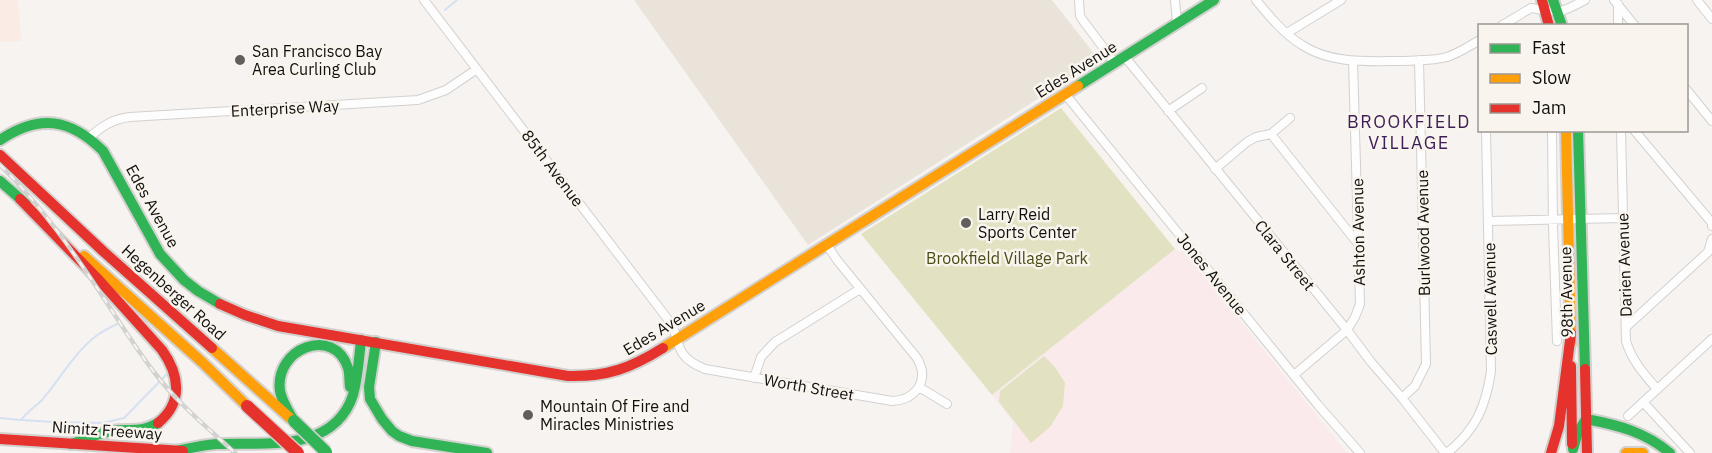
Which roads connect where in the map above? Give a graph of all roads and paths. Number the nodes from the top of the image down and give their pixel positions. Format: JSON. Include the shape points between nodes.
{"nodes":[{"id":1,"x":424,"y":0,"type":"edge"},
{"id":2,"x":1079,"y":0,"type":"edge"},
{"id":3,"x":1175,"y":0,"type":"edge"},
{"id":4,"x":1214,"y":0,"type":"edge"},
{"id":5,"x":1256,"y":0,"type":"edge"},
{"id":6,"x":1341,"y":0,"type":"edge"},
{"id":7,"x":1585,"y":0,"type":"edge"},
{"id":8,"x":1697,"y":0,"type":"edge"},
{"id":9,"x":1616,"y":2,"type":"edge"},
{"id":10,"x":1549,"y":6,"type":"edge"},
{"id":11,"x":1712,"y":19,"type":"edge"},
{"id":12,"x":1177,"y":23,"type":"junction"},
{"id":13,"x":1504,"y":24,"type":"edge"},
{"id":14,"x":1545,"y":24,"type":"edge"},
{"id":15,"x":1550,"y":24,"type":"edge"},
{"id":16,"x":1561,"y":24,"type":"edge"},
{"id":17,"x":1618,"y":24,"type":"edge"},
{"id":18,"x":1633,"y":24,"type":"edge"},
{"id":19,"x":1287,"y":33,"type":"junction"},
{"id":20,"x":1478,"y":41,"type":"edge"},
{"id":21,"x":1120,"y":60,"type":"junction"},
{"id":22,"x":1419,"y":60,"type":"junction"},
{"id":23,"x":1353,"y":61,"type":"junction"},
{"id":24,"x":477,"y":69,"type":"junction"},
{"id":25,"x":1202,"y":88,"type":"dead end"},
{"id":26,"x":1688,"y":91,"type":"edge"},
{"id":27,"x":1065,"y":94,"type":"junction"},
{"id":28,"x":1168,"y":111,"type":"junction"},
{"id":29,"x":1290,"y":118,"type":"dead end"},
{"id":30,"x":1712,"y":121,"type":"edge"},
{"id":31,"x":1486,"y":132,"type":"edge"},
{"id":32,"x":1552,"y":132,"type":"edge"},
{"id":33,"x":1566,"y":132,"type":"edge"},
{"id":34,"x":1578,"y":132,"type":"edge"},
{"id":35,"x":1622,"y":132,"type":"edge"},
{"id":36,"x":1636,"y":132,"type":"edge"},
{"id":37,"x":1271,"y":134,"type":"junction"},
{"id":38,"x":90,"y":137,"type":"junction"},
{"id":39,"x":0,"y":140,"type":"edge"},
{"id":40,"x":0,"y":155,"type":"edge"},
{"id":41,"x":1215,"y":169,"type":"junction"},
{"id":42,"x":0,"y":181,"type":"edge"},
{"id":43,"x":20,"y":199,"type":"junction"},
{"id":44,"x":1622,"y":218,"type":"junction"},
{"id":45,"x":1552,"y":219,"type":"junction"},
{"id":46,"x":1575,"y":219,"type":"junction"},
{"id":47,"x":1489,"y":220,"type":"junction"},
{"id":48,"x":1712,"y":226,"type":"edge"},
{"id":49,"x":1712,"y":239,"type":"edge"},
{"id":50,"x":827,"y":245,"type":"junction"},
{"id":51,"x":1359,"y":245,"type":"junction"},
{"id":52,"x":860,"y":289,"type":"junction"},
{"id":53,"x":1626,"y":327,"type":"junction"},
{"id":54,"x":1347,"y":330,"type":"junction"},
{"id":55,"x":1571,"y":333,"type":"junction"},
{"id":56,"x":361,"y":339,"type":"junction"},
{"id":57,"x":676,"y":339,"type":"junction"},
{"id":58,"x":1712,"y":339,"type":"edge"},
{"id":59,"x":1557,"y":341,"type":"dead end"},
{"id":60,"x":376,"y":342,"type":"junction"},
{"id":61,"x":1294,"y":375,"type":"junction"},
{"id":62,"x":754,"y":378,"type":"junction"},
{"id":63,"x":919,"y":387,"type":"junction"},
{"id":64,"x":1657,"y":389,"type":"junction"},
{"id":65,"x":1402,"y":398,"type":"junction"},
{"id":66,"x":1643,"y":402,"type":"junction"},
{"id":67,"x":947,"y":404,"type":"dead end"},
{"id":68,"x":346,"y":410,"type":"junction"},
{"id":69,"x":1628,"y":416,"type":"dead end"},
{"id":70,"x":1586,"y":419,"type":"junction"},
{"id":71,"x":294,"y":421,"type":"junction"},
{"id":72,"x":0,"y":439,"type":"edge"},
{"id":73,"x":71,"y":444,"type":"junction"},
{"id":74,"x":176,"y":451,"type":"junction"},
{"id":75,"x":1573,"y":451,"type":"edge"},
{"id":76,"x":213,"y":453,"type":"edge"},
{"id":77,"x":298,"y":453,"type":"edge"},
{"id":78,"x":327,"y":453,"type":"edge"},
{"id":79,"x":487,"y":453,"type":"edge"},
{"id":80,"x":1360,"y":453,"type":"edge"},
{"id":81,"x":1446,"y":453,"type":"edge"},
{"id":82,"x":1551,"y":453,"type":"edge"},
{"id":83,"x":1587,"y":453,"type":"edge"},
{"id":84,"x":1626,"y":453,"type":"edge"},
{"id":85,"x":1643,"y":453,"type":"edge"},
{"id":86,"x":1670,"y":453,"type":"edge"},
{"id":87,"x":1690,"y":453,"type":"edge"}],
"edges":[{"from":1,"to":24,"type":"street","name":"85th Avenue"},
{"from":2,"to":21,"type":"street","name":"Clara Street","via":[[1084,22]]},
{"from":3,"to":12,"type":"street"},
{"from":4,"to":12,"type":"main road","name":"Edes Avenue"},
{"from":5,"to":19,"type":"street"},
{"from":6,"to":19,"type":"street"},
{"from":7,"to":10,"type":"street","via":[[1565,11]]},
{"from":8,"to":11,"type":"street"},
{"from":9,"to":17,"type":"street"},
{"from":9,"to":18,"type":"street"},
{"from":10,"to":13,"type":"street","via":[[1531,8]]},
{"from":10,"to":14,"type":"street"},
{"from":10,"to":15,"type":"main road"},
{"from":10,"to":16,"type":"main road"},
{"from":12,"to":21,"type":"main road","name":"Edes Avenue"},
{"from":19,"to":23,"type":"street","via":[[1322,55]]},
{"from":20,"to":22,"type":"street","via":[[1444,57]]},
{"from":21,"to":27,"type":"main road","name":"Edes Avenue"},
{"from":21,"to":28,"type":"street","name":"Clara Street"},
{"from":22,"to":23,"type":"street"},
{"from":22,"to":65,"type":"street","name":"Burlwood Avenue","via":[[1426,364],[1415,386]]},
{"from":23,"to":51,"type":"street","name":"Ashton Avenue"},
{"from":24,"to":38,"type":"street","name":"Enterprise Way","via":[[446,90],[418,100],[130,117],[108,123]]},
{"from":24,"to":57,"type":"street","name":"85th Avenue","via":[[673,326]]},
{"from":25,"to":28,"type":"street"},
{"from":26,"to":30,"type":"street"},
{"from":27,"to":50,"type":"main road","name":"Edes Avenue"},
{"from":27,"to":61,"type":"street","name":"Jones Avenue"},
{"from":28,"to":41,"type":"street","name":"Clara Street"},
{"from":29,"to":37,"type":"street"},
{"from":31,"to":47,"type":"street","name":"Caswell Avenue"},
{"from":32,"to":45,"type":"street","name":"98th Avenue"},
{"from":33,"to":46,"type":"main road","name":"98th Avenue"},
{"from":34,"to":46,"type":"main road","name":"98th Avenue"},
{"from":35,"to":44,"type":"street","name":"Darien Avenue"},
{"from":36,"to":48,"type":"street"},
{"from":37,"to":41,"type":"street","via":[[1247,142]]},
{"from":37,"to":51,"type":"street"},
{"from":38,"to":39,"type":"main road","name":"Edes Avenue","via":[[66,125],[37,122]]},
{"from":38,"to":56,"type":"main road","name":"Edes Avenue","via":[[108,159],[160,254],[177,274],[201,292],[257,321]]},
{"from":40,"to":71,"type":"main road","name":"Hegenberger Road"},
{"from":41,"to":54,"type":"street","name":"Clara Street"},
{"from":42,"to":43,"type":"main road","name":"Hegenberger Road"},
{"from":43,"to":73,"type":"main road","via":[[162,350],[176,375],[174,403],[159,423]]},
{"from":43,"to":77,"type":"main road","name":"Hegenberger Road","bridge":true},
{"from":44,"to":46,"type":"street"},
{"from":44,"to":53,"type":"street","name":"Darien Avenue"},
{"from":45,"to":46,"type":"street"},
{"from":45,"to":47,"type":"street"},
{"from":45,"to":59,"type":"street","name":"98th Avenue"},
{"from":46,"to":55,"type":"main road","name":"98th Avenue"},
{"from":46,"to":70,"type":"main road","name":"98th Avenue"},
{"from":47,"to":81,"type":"street","name":"Caswell Avenue","via":[[1488,392],[1474,424]]},
{"from":49,"to":53,"type":"street","via":[[1708,252]]},
{"from":50,"to":52,"type":"street"},
{"from":50,"to":57,"type":"main road","name":"Edes Avenue"},
{"from":51,"to":54,"type":"street","name":"Ashton Avenue","via":[[1360,304]]},
{"from":52,"to":62,"type":"street","via":[[775,342],[761,357]]},
{"from":52,"to":63,"type":"street","via":[[917,358],[923,378]]},
{"from":53,"to":64,"type":"street","name":"Darien Avenue","via":[[1630,354]]},
{"from":54,"to":61,"type":"street","name":"Ashton Avenue"},
{"from":54,"to":65,"type":"street","name":"Clara Street"},
{"from":55,"to":75,"type":"main road","name":"98th Avenue"},
{"from":55,"to":82,"type":"main road","via":[[1559,426]]},
{"from":56,"to":60,"type":"main road","name":"Edes Avenue"},
{"from":56,"to":68,"type":"main road","via":[[356,383]]},
{"from":57,"to":60,"type":"main road","name":"Edes Avenue","via":[[624,370],[588,377]]},
{"from":57,"to":62,"type":"street","name":"Worth Street","via":[[679,350],[696,366]]},
{"from":58,"to":64,"type":"street"},
{"from":60,"to":79,"type":"main road","via":[[370,399],[392,431],[412,441]]},
{"from":61,"to":80,"type":"street","name":"Jones Avenue"},
{"from":62,"to":63,"type":"street","name":"Worth Street","via":[[892,401],[912,396]]},
{"from":63,"to":67,"type":"street"},
{"from":64,"to":66,"type":"street"},
{"from":65,"to":81,"type":"street","name":"Clara Street"},
{"from":66,"to":69,"type":"street"},
{"from":66,"to":87,"type":"street"},
{"from":68,"to":71,"type":"main road","via":[[350,388],[342,356],[322,345],[310,345],[290,355],[281,374],[280,394]]},
{"from":68,"to":74,"type":"main road","via":[[330,430],[302,441],[202,445]]},
{"from":70,"to":75,"type":"main road"},
{"from":70,"to":83,"type":"main road","name":"98th Avenue"},
{"from":70,"to":86,"type":"main road","via":[[1636,430]]},
{"from":71,"to":78,"type":"main road","name":"Hegenberger Road","bridge":true},
{"from":72,"to":73,"type":"main road","name":"Nimitz Freeway"},
{"from":73,"to":74,"type":"main road","name":"Nimitz Freeway"},
{"from":74,"to":76,"type":"main road","name":"Nimitz Freeway"},
{"from":84,"to":85,"type":"main road"}]}
